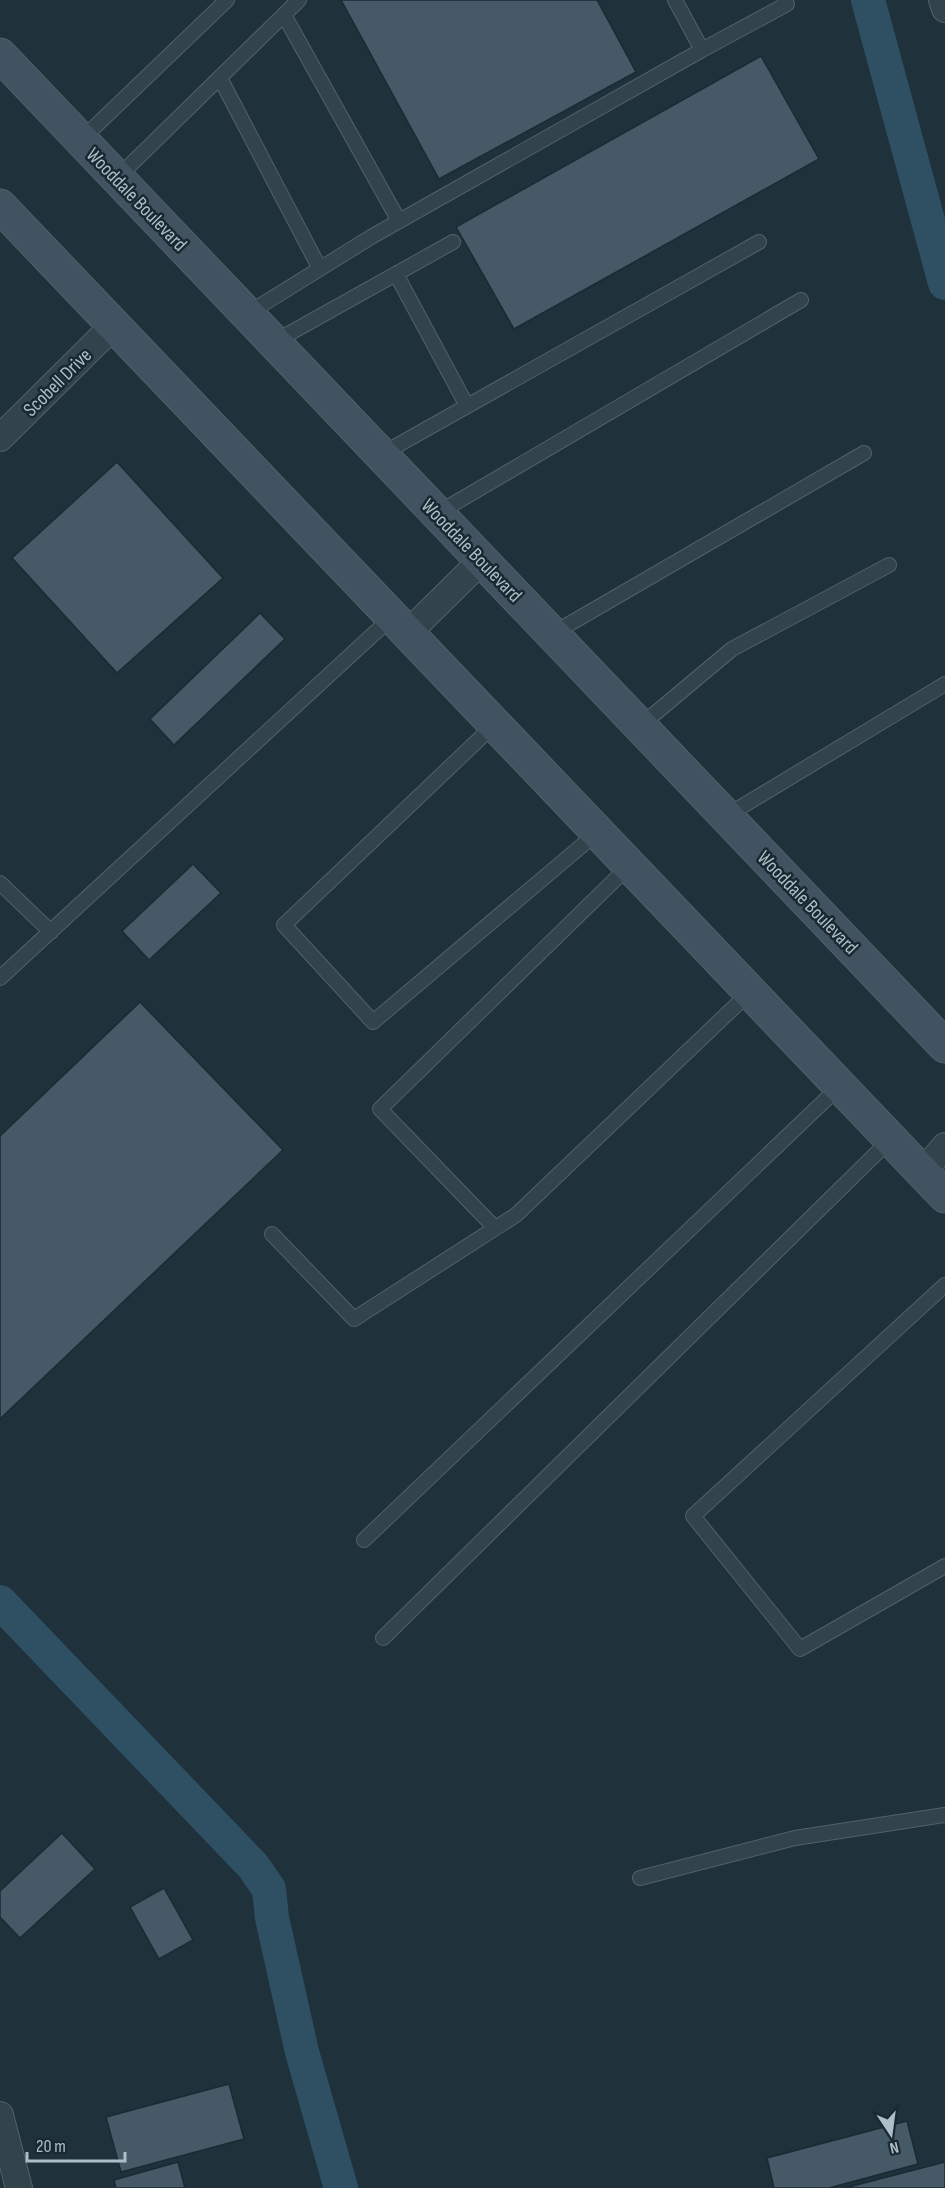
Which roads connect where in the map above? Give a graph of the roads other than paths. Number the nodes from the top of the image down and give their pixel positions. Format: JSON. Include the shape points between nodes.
{"nodes":[{"id":1,"x":226,"y":0,"type":"edge"},
{"id":2,"x":299,"y":0,"type":"edge"},
{"id":3,"x":675,"y":0,"type":"edge"},
{"id":4,"x":785,"y":0,"type":"edge"},
{"id":5,"x":942,"y":0,"type":"edge"},
{"id":6,"x":945,"y":9,"type":"edge"},
{"id":7,"x":284,"y":15,"type":"junction"},
{"id":8,"x":702,"y":50,"type":"junction"},
{"id":9,"x":0,"y":55,"type":"edge"},
{"id":10,"x":219,"y":78,"type":"junction"},
{"id":11,"x":81,"y":140,"type":"junction"},
{"id":12,"x":117,"y":178,"type":"junction"},
{"id":13,"x":0,"y":206,"type":"edge"},
{"id":14,"x":399,"y":221,"type":"junction"},
{"id":15,"x":453,"y":242,"type":"dead end"},
{"id":16,"x":759,"y":242,"type":"dead end"},
{"id":17,"x":320,"y":269,"type":"junction"},
{"id":18,"x":396,"y":274,"type":"junction"},
{"id":19,"x":801,"y":300,"type":"dead end"},
{"id":20,"x":247,"y":314,"type":"junction"},
{"id":21,"x":114,"y":325,"type":"junction"},
{"id":22,"x":274,"y":342,"type":"junction"},
{"id":23,"x":467,"y":406,"type":"junction"},
{"id":24,"x":0,"y":438,"type":"edge"},
{"id":25,"x":864,"y":453,"type":"dead end"},
{"id":26,"x":381,"y":454,"type":"junction"},
{"id":27,"x":437,"y":513,"type":"junction"},
{"id":28,"x":482,"y":560,"type":"junction"},
{"id":29,"x":890,"y":565,"type":"dead end"},
{"id":30,"x":400,"y":625,"type":"junction"},
{"id":31,"x":552,"y":634,"type":"junction"},
{"id":32,"x":945,"y":684,"type":"edge"},
{"id":33,"x":495,"y":724,"type":"junction"},
{"id":34,"x":640,"y":726,"type":"junction"},
{"id":35,"x":726,"y":816,"type":"junction"},
{"id":36,"x":598,"y":832,"type":"junction"},
{"id":37,"x":630,"y":865,"type":"junction"},
{"id":38,"x":0,"y":883,"type":"edge"},
{"id":39,"x":51,"y":932,"type":"junction"},
{"id":40,"x":0,"y":978,"type":"edge"},
{"id":41,"x":750,"y":992,"type":"junction"},
{"id":42,"x":945,"y":1046,"type":"edge"},
{"id":43,"x":840,"y":1086,"type":"junction"},
{"id":44,"x":891,"y":1139,"type":"junction"},
{"id":45,"x":945,"y":1146,"type":"edge"},
{"id":46,"x":923,"y":1172,"type":"junction"},
{"id":47,"x":945,"y":1196,"type":"edge"},
{"id":48,"x":495,"y":1228,"type":"junction"},
{"id":49,"x":272,"y":1234,"type":"dead end"},
{"id":50,"x":944,"y":1287,"type":"edge"},
{"id":51,"x":364,"y":1540,"type":"dead end"},
{"id":52,"x":945,"y":1566,"type":"edge"},
{"id":53,"x":383,"y":1638,"type":"dead end"},
{"id":54,"x":945,"y":1815,"type":"edge"},
{"id":55,"x":640,"y":1878,"type":"dead end"},
{"id":56,"x":0,"y":2115,"type":"edge"},
{"id":57,"x":19,"y":2188,"type":"edge"}],
"edges":[{"from":1,"to":11,"type":"lane"},
{"from":2,"to":7,"type":"lane"},
{"from":3,"to":8,"type":"lane"},
{"from":4,"to":8,"type":"lane","via":[[787,4]]},
{"from":5,"to":6,"type":"street"},
{"from":7,"to":10,"type":"lane"},
{"from":7,"to":14,"type":"lane"},
{"from":8,"to":14,"type":"lane"},
{"from":9,"to":11,"type":"street","name":"Wooddale Boulevard"},
{"from":10,"to":12,"type":"lane"},
{"from":10,"to":17,"type":"lane"},
{"from":11,"to":12,"type":"street","name":"Wooddale Boulevard"},
{"from":12,"to":20,"type":"street","name":"Wooddale Boulevard"},
{"from":13,"to":21,"type":"street"},
{"from":14,"to":17,"type":"lane"},
{"from":15,"to":18,"type":"lane"},
{"from":16,"to":23,"type":"lane"},
{"from":17,"to":20,"type":"lane"},
{"from":18,"to":22,"type":"lane"},
{"from":18,"to":23,"type":"lane"},
{"from":19,"to":27,"type":"lane"},
{"from":20,"to":22,"type":"street","name":"Wooddale Boulevard"},
{"from":21,"to":24,"type":"street","name":"Scobell Drive"},
{"from":21,"to":30,"type":"street"},
{"from":22,"to":26,"type":"street","name":"Wooddale Boulevard"},
{"from":23,"to":26,"type":"lane"},
{"from":25,"to":31,"type":"lane"},
{"from":26,"to":27,"type":"street","name":"Wooddale Boulevard"},
{"from":27,"to":28,"type":"street","name":"Wooddale Boulevard"},
{"from":28,"to":30,"type":"street"},
{"from":28,"to":31,"type":"street","name":"Wooddale Boulevard"},
{"from":29,"to":34,"type":"lane","via":[[732,649]]},
{"from":30,"to":33,"type":"street"},
{"from":30,"to":39,"type":"lane"},
{"from":31,"to":34,"type":"street","name":"Wooddale Boulevard"},
{"from":32,"to":35,"type":"lane"},
{"from":33,"to":36,"type":"street"},
{"from":33,"to":36,"type":"lane","via":[[284,925],[373,1022]]},
{"from":34,"to":35,"type":"street","name":"Wooddale Boulevard"},
{"from":35,"to":42,"type":"street","name":"Wooddale Boulevard"},
{"from":36,"to":37,"type":"street"},
{"from":37,"to":41,"type":"street"},
{"from":37,"to":48,"type":"lane","via":[[381,1109]]},
{"from":38,"to":39,"type":"lane"},
{"from":39,"to":40,"type":"lane"},
{"from":41,"to":43,"type":"street"},
{"from":41,"to":48,"type":"lane","via":[[516,1215]]},
{"from":43,"to":44,"type":"street"},
{"from":43,"to":51,"type":"lane"},
{"from":44,"to":46,"type":"street"},
{"from":44,"to":53,"type":"lane"},
{"from":45,"to":46,"type":"street"},
{"from":46,"to":47,"type":"street"},
{"from":48,"to":49,"type":"lane","via":[[354,1318]]},
{"from":50,"to":52,"type":"lane","via":[[693,1516],[800,1649]]},
{"from":54,"to":55,"type":"lane","via":[[795,1838]]},
{"from":56,"to":57,"type":"street"}]}
